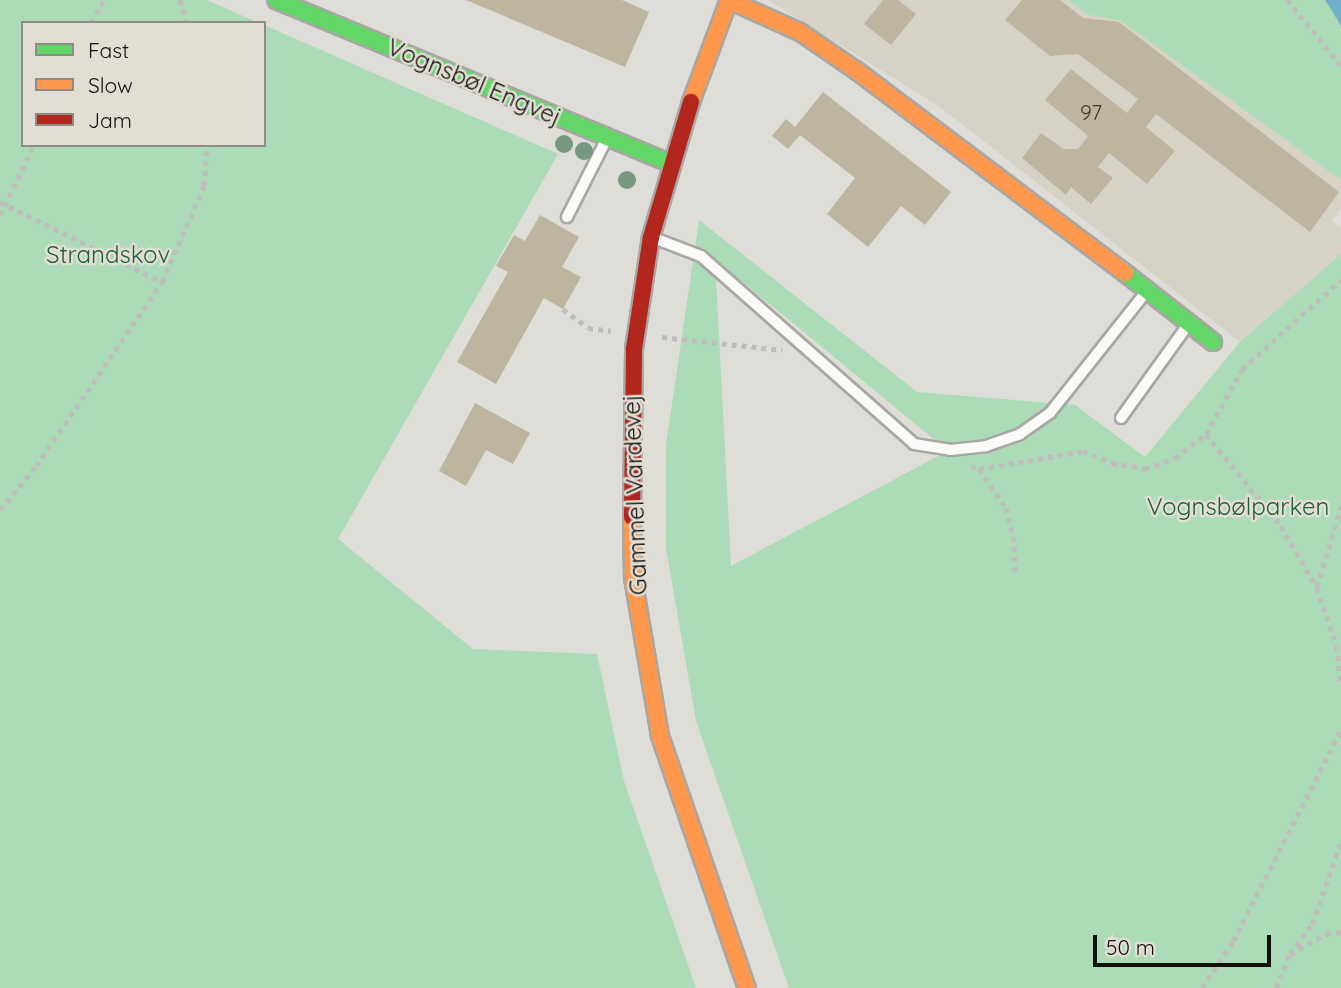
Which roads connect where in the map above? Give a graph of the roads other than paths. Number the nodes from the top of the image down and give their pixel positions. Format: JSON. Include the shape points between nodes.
{"nodes":[{"id":1,"x":276,"y":0,"type":"edge"},
{"id":2,"x":729,"y":0,"type":"edge"},
{"id":3,"x":607,"y":138,"type":"junction"},
{"id":4,"x":672,"y":164,"type":"junction"},
{"id":5,"x":567,"y":217,"type":"dead end"},
{"id":6,"x":651,"y":237,"type":"junction"},
{"id":7,"x":1146,"y":291,"type":"junction"},
{"id":8,"x":1189,"y":323,"type":"junction"},
{"id":9,"x":1213,"y":342,"type":"dead end"},
{"id":10,"x":1121,"y":418,"type":"dead end"},
{"id":11,"x":747,"y":988,"type":"edge"}],
"edges":[{"from":1,"to":3,"type":"street","name":"Vognsbøl Engvej"},
{"from":2,"to":4,"type":"street","name":"Gammel Vardevej"},
{"from":2,"to":7,"type":"street","name":"Gammel Vardevej","via":[[800,32],[857,71],[999,174]]},
{"from":3,"to":4,"type":"street","name":"Vognsbøl Engvej"},
{"from":3,"to":5,"type":"lane"},
{"from":4,"to":6,"type":"street","name":"Gammel Vardevej"},
{"from":6,"to":7,"type":"lane","via":[[701,256],[914,444],[950,450],[986,446],[1020,434],[1050,413]]},
{"from":6,"to":11,"type":"street","name":"Gammel Vardevej","via":[[630,407],[633,578],[660,736]]},
{"from":7,"to":8,"type":"street","name":"Gammel Vardevej"},
{"from":8,"to":9,"type":"street","name":"Gammel Vardevej"},
{"from":8,"to":10,"type":"lane"}]}
